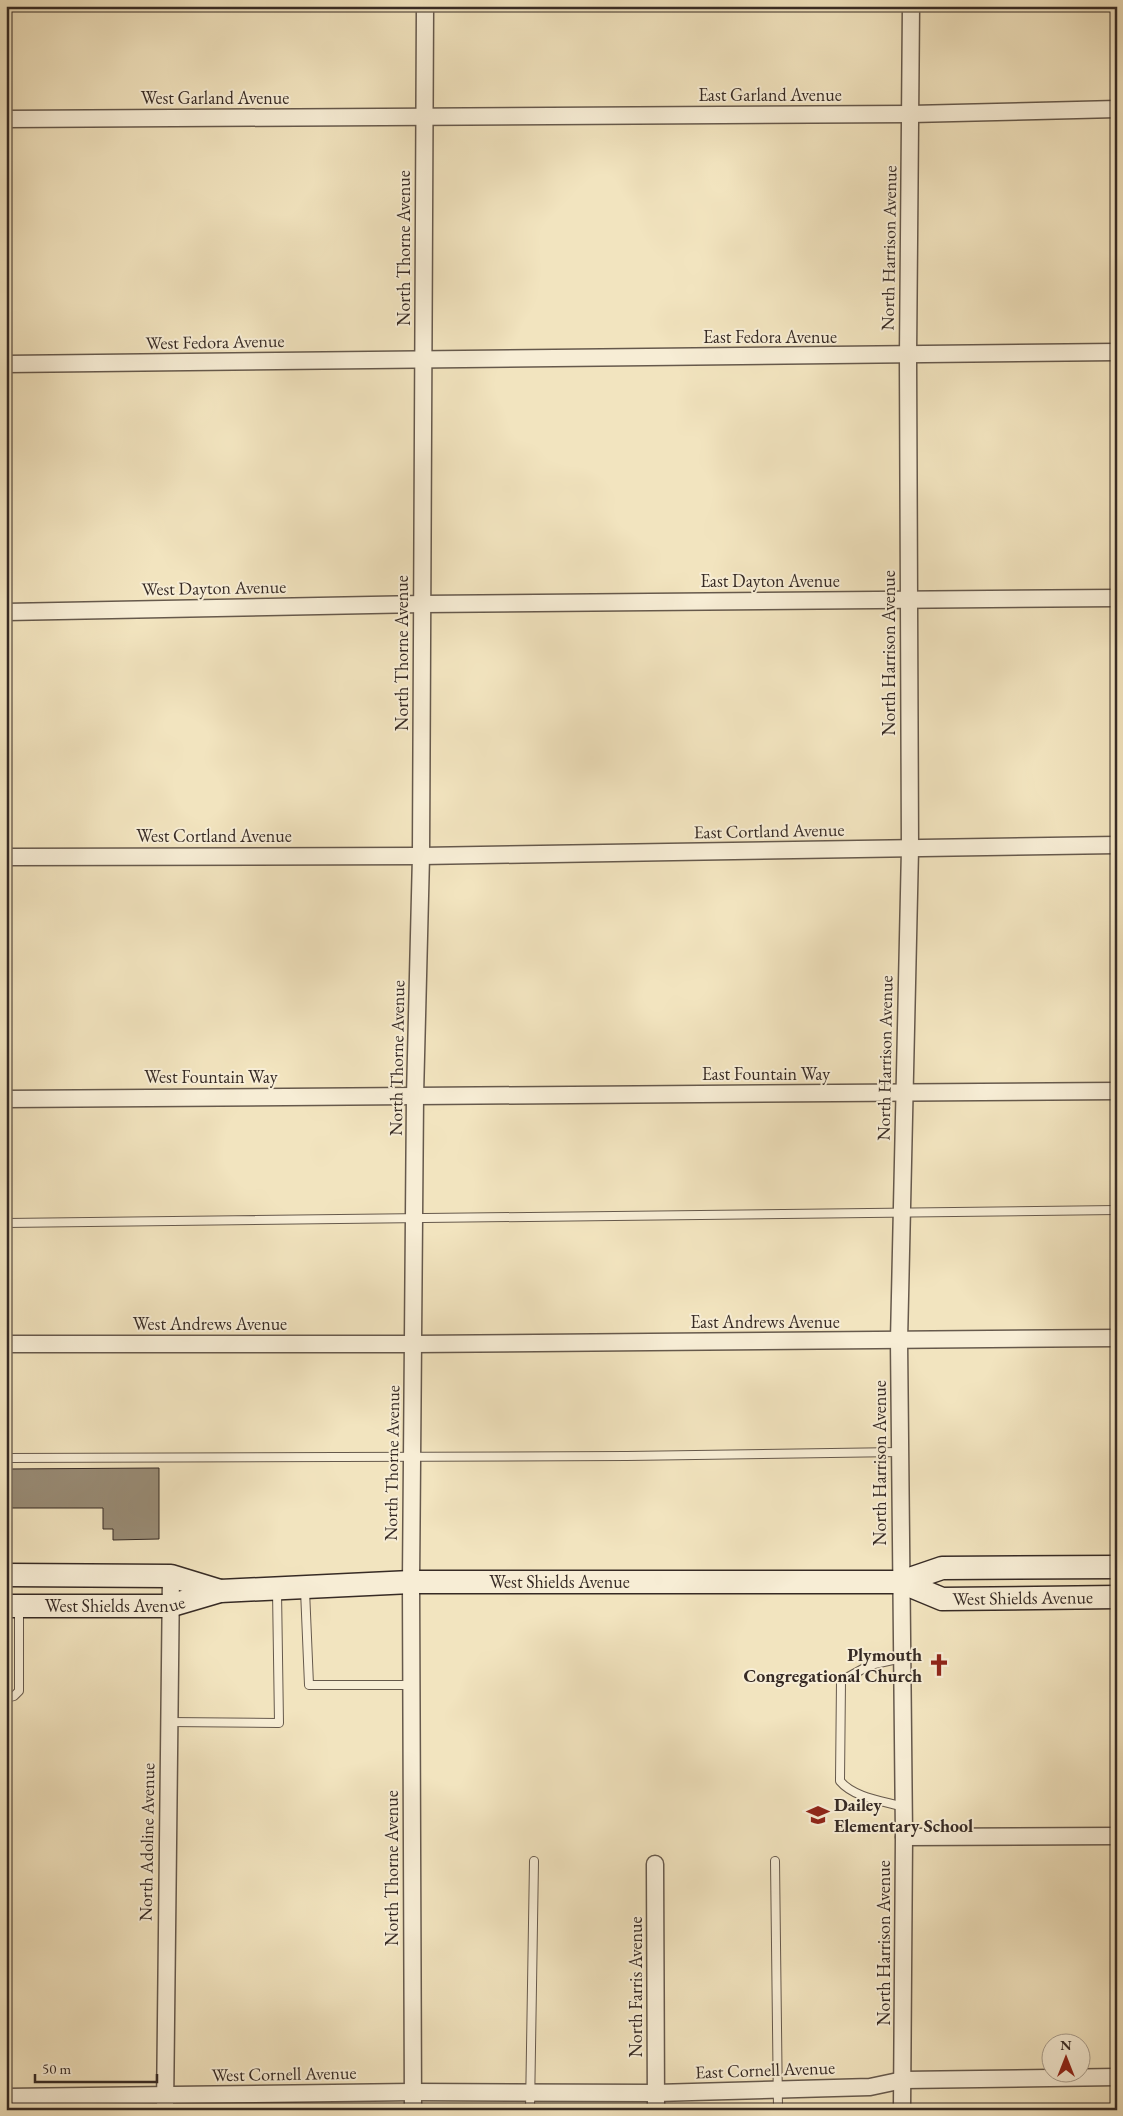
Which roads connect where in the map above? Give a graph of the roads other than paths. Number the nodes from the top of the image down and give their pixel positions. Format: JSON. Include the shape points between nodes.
{"nodes":[{"id":1,"x":425,"y":6,"type":"edge"},
{"id":2,"x":911,"y":6,"type":"edge"},
{"id":3,"x":1117,"y":109,"type":"edge"},
{"id":4,"x":911,"y":114,"type":"junction"},
{"id":5,"x":424,"y":117,"type":"junction"},
{"id":6,"x":6,"y":119,"type":"edge"},
{"id":7,"x":1117,"y":352,"type":"edge"},
{"id":8,"x":908,"y":356,"type":"junction"},
{"id":9,"x":423,"y":359,"type":"junction"},
{"id":10,"x":6,"y":364,"type":"edge"},
{"id":11,"x":1117,"y":598,"type":"edge"},
{"id":12,"x":909,"y":600,"type":"junction"},
{"id":13,"x":423,"y":604,"type":"junction"},
{"id":14,"x":6,"y":612,"type":"edge"},
{"id":15,"x":1117,"y":846,"type":"edge"},
{"id":16,"x":910,"y":849,"type":"junction"},
{"id":17,"x":421,"y":856,"type":"junction"},
{"id":18,"x":6,"y":857,"type":"edge"},
{"id":19,"x":1117,"y":1091,"type":"edge"},
{"id":20,"x":904,"y":1094,"type":"junction"},
{"id":21,"x":415,"y":1096,"type":"junction"},
{"id":22,"x":6,"y":1098,"type":"edge"},
{"id":23,"x":1117,"y":1210,"type":"edge"},
{"id":24,"x":902,"y":1211,"type":"junction"},
{"id":25,"x":415,"y":1219,"type":"junction"},
{"id":26,"x":6,"y":1223,"type":"edge"},
{"id":27,"x":1117,"y":1338,"type":"edge"},
{"id":28,"x":899,"y":1341,"type":"junction"},
{"id":29,"x":6,"y":1344,"type":"edge"},
{"id":30,"x":414,"y":1344,"type":"junction"},
{"id":31,"x":900,"y":1452,"type":"junction"},
{"id":32,"x":412,"y":1456,"type":"junction"},
{"id":33,"x":6,"y":1458,"type":"edge"},
{"id":34,"x":1117,"y":1566,"type":"edge"},
{"id":35,"x":6,"y":1575,"type":"edge"},
{"id":36,"x":171,"y":1576,"type":"junction"},
{"id":37,"x":411,"y":1582,"type":"junction"},
{"id":38,"x":901,"y":1582,"type":"junction"},
{"id":39,"x":305,"y":1587,"type":"junction"},
{"id":40,"x":277,"y":1588,"type":"junction"},
{"id":41,"x":220,"y":1590,"type":"junction"},
{"id":42,"x":1117,"y":1597,"type":"edge"},
{"id":43,"x":13,"y":1606,"type":"edge"},
{"id":44,"x":169,"y":1606,"type":"junction"},
{"id":45,"x":902,"y":1658,"type":"junction"},
{"id":46,"x":411,"y":1685,"type":"junction"},
{"id":47,"x":6,"y":1698,"type":"edge"},
{"id":48,"x":168,"y":1722,"type":"junction"},
{"id":49,"x":904,"y":1808,"type":"junction"},
{"id":50,"x":1117,"y":1836,"type":"edge"},
{"id":51,"x":904,"y":1837,"type":"junction"},
{"id":52,"x":534,"y":1861,"type":"dead end"},
{"id":53,"x":775,"y":1861,"type":"dead end"},
{"id":54,"x":655,"y":1864,"type":"dead end"},
{"id":55,"x":1117,"y":2077,"type":"edge"},
{"id":56,"x":903,"y":2080,"type":"junction"},
{"id":57,"x":778,"y":2090,"type":"junction"},
{"id":58,"x":413,"y":2092,"type":"junction"},
{"id":59,"x":530,"y":2093,"type":"junction"},
{"id":60,"x":6,"y":2097,"type":"edge"},
{"id":61,"x":656,"y":2102,"type":"edge"},
{"id":62,"x":40,"y":2103,"type":"edge"},
{"id":63,"x":165,"y":2103,"type":"edge"},
{"id":64,"x":413,"y":2110,"type":"edge"},
{"id":65,"x":530,"y":2110,"type":"edge"},
{"id":66,"x":778,"y":2110,"type":"edge"},
{"id":67,"x":902,"y":2110,"type":"edge"}],
"edges":[{"from":1,"to":5,"type":"street","name":"North Thorne Avenue"},
{"from":2,"to":4,"type":"street","name":"North Harrison Avenue"},
{"from":3,"to":4,"type":"street","name":"East Garland Avenue"},
{"from":4,"to":5,"type":"street","name":"East Garland Avenue"},
{"from":4,"to":8,"type":"street","name":"North Harrison Avenue"},
{"from":5,"to":6,"type":"street","name":"West Garland Avenue"},
{"from":5,"to":9,"type":"street","name":"North Thorne Avenue"},
{"from":7,"to":8,"type":"street","name":"East Fedora Avenue"},
{"from":8,"to":9,"type":"street","name":"East Fedora Avenue"},
{"from":8,"to":12,"type":"street","name":"North Harrison Avenue"},
{"from":9,"to":10,"type":"street","name":"West Fedora Avenue"},
{"from":9,"to":13,"type":"street","name":"North Thorne Avenue"},
{"from":11,"to":12,"type":"street","name":"East Dayton Avenue"},
{"from":12,"to":13,"type":"street","name":"East Dayton Avenue"},
{"from":12,"to":16,"type":"street","name":"North Harrison Avenue"},
{"from":13,"to":14,"type":"street","name":"West Dayton Avenue"},
{"from":13,"to":17,"type":"street","name":"North Thorne Avenue"},
{"from":15,"to":16,"type":"street","name":"East Cortland Avenue"},
{"from":16,"to":17,"type":"street","name":"East Cortland Avenue"},
{"from":16,"to":20,"type":"street","name":"North Harrison Avenue"},
{"from":17,"to":18,"type":"street","name":"West Cortland Avenue"},
{"from":17,"to":21,"type":"street","name":"North Thorne Avenue"},
{"from":19,"to":20,"type":"street","name":"East Fountain Way"},
{"from":20,"to":21,"type":"street","name":"East Fountain Way"},
{"from":20,"to":24,"type":"street","name":"North Harrison Avenue"},
{"from":21,"to":22,"type":"street","name":"West Fountain Way"},
{"from":21,"to":25,"type":"street","name":"North Thorne Avenue"},
{"from":23,"to":24,"type":"lane"},
{"from":24,"to":25,"type":"lane"},
{"from":24,"to":28,"type":"street","name":"North Harrison Avenue"},
{"from":25,"to":26,"type":"lane"},
{"from":25,"to":30,"type":"street","name":"North Thorne Avenue"},
{"from":27,"to":28,"type":"street","name":"East Andrews Avenue"},
{"from":28,"to":30,"type":"street","name":"East Andrews Avenue"},
{"from":28,"to":31,"type":"street","name":"North Harrison Avenue"},
{"from":29,"to":30,"type":"street","name":"West Andrews Avenue"},
{"from":30,"to":32,"type":"street","name":"North Thorne Avenue"},
{"from":31,"to":32,"type":"lane"},
{"from":31,"to":38,"type":"street","name":"North Harrison Avenue"},
{"from":32,"to":33,"type":"lane"},
{"from":32,"to":37,"type":"street","name":"North Thorne Avenue"},
{"from":34,"to":38,"type":"main road","name":"West Shields Avenue","via":[[942,1568]]},
{"from":35,"to":36,"type":"main road","name":"West Shields Avenue"},
{"from":36,"to":41,"type":"main road","name":"West Shields Avenue"},
{"from":36,"to":44,"type":"street","name":"North Adoline Avenue"},
{"from":37,"to":38,"type":"main road","name":"West Shields Avenue"},
{"from":37,"to":39,"type":"main road","name":"West Shields Avenue"},
{"from":37,"to":46,"type":"street","name":"North Thorne Avenue"},
{"from":38,"to":42,"type":"main road","name":"West Shields Avenue","via":[[942,1599]]},
{"from":38,"to":45,"type":"street","name":"North Harrison Avenue"},
{"from":39,"to":40,"type":"main road","name":"West Shields Avenue"},
{"from":39,"to":46,"type":"lane","via":[[309,1685]]},
{"from":40,"to":41,"type":"main road","name":"West Shields Avenue"},
{"from":40,"to":48,"type":"lane","via":[[279,1723]]},
{"from":41,"to":44,"type":"main road","name":"West Shields Avenue"},
{"from":43,"to":44,"type":"main road","name":"West Shields Avenue"},
{"from":43,"to":47,"type":"lane","via":[[19,1691]]},
{"from":44,"to":48,"type":"street","name":"North Adoline Avenue"},
{"from":45,"to":49,"type":"street","name":"North Harrison Avenue"},
{"from":45,"to":49,"type":"lane","via":[[870,1665],[841,1681],[840,1781],[861,1795]]},
{"from":46,"to":58,"type":"street","name":"North Thorne Avenue"},
{"from":48,"to":63,"type":"street","name":"North Adoline Avenue"},
{"from":49,"to":51,"type":"street","name":"North Harrison Avenue"},
{"from":50,"to":51,"type":"street"},
{"from":51,"to":56,"type":"street","name":"North Harrison Avenue"},
{"from":52,"to":59,"type":"lane"},
{"from":53,"to":57,"type":"lane"},
{"from":54,"to":61,"type":"street","name":"North Farris Avenue"},
{"from":55,"to":56,"type":"street","name":"East Cornell Avenue"},
{"from":56,"to":57,"type":"street","name":"East Cornell Avenue","via":[[870,2087]]},
{"from":56,"to":67,"type":"street","name":"North Harrison Avenue"},
{"from":57,"to":61,"type":"street","name":"East Cornell Avenue"},
{"from":57,"to":66,"type":"lane"},
{"from":58,"to":59,"type":"street","name":"East Cornell Avenue"},
{"from":58,"to":63,"type":"street","name":"West Cornell Avenue"},
{"from":58,"to":64,"type":"street","name":"North Thorne Avenue"},
{"from":59,"to":61,"type":"street","name":"East Cornell Avenue"},
{"from":59,"to":65,"type":"lane"},
{"from":60,"to":62,"type":"street","name":"West Cornell Avenue"},
{"from":62,"to":63,"type":"street","name":"West Cornell Avenue"}]}
